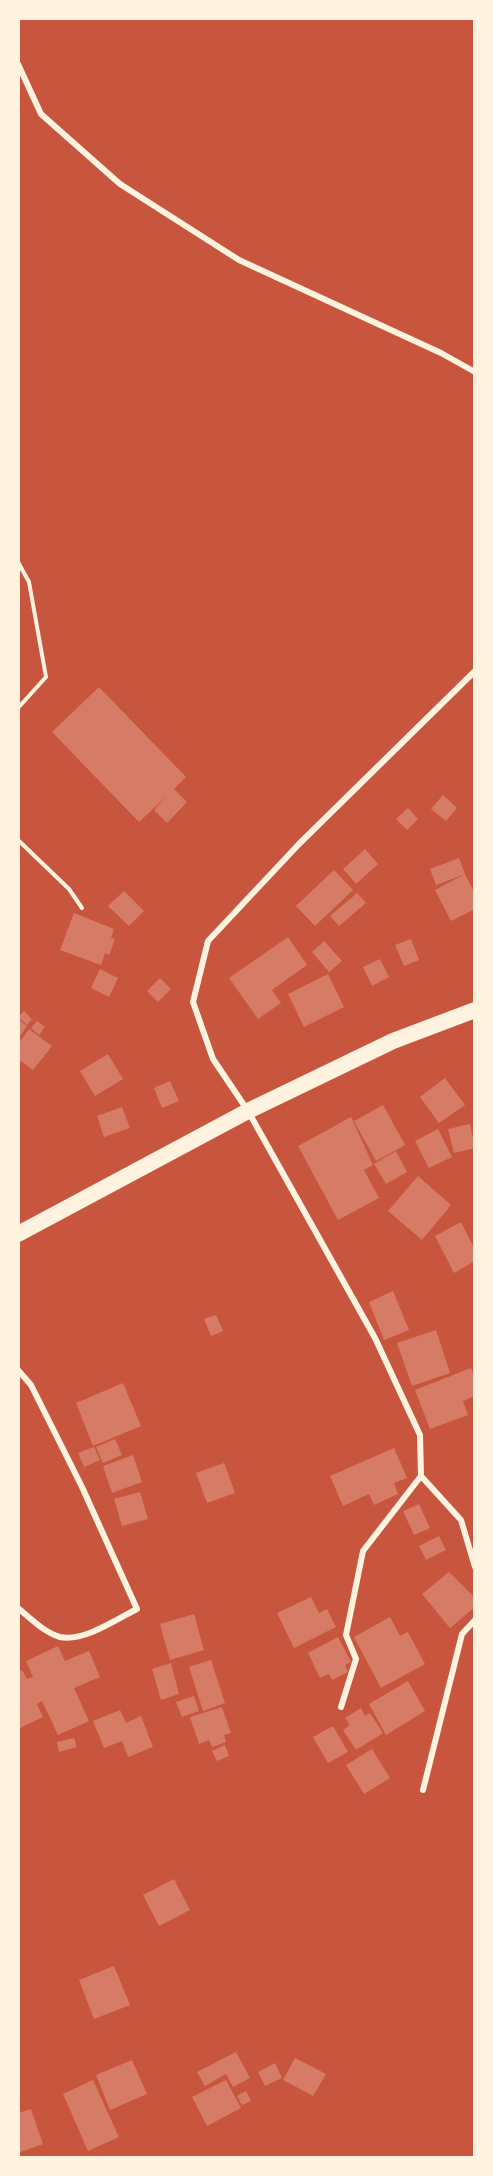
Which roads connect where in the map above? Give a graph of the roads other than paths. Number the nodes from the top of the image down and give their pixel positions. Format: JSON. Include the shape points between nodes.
{"nodes":[{"id":1,"x":18,"y":64,"type":"edge"},
{"id":2,"x":475,"y":372,"type":"edge"},
{"id":3,"x":475,"y":671,"type":"edge"},
{"id":4,"x":475,"y":1011,"type":"edge"},
{"id":5,"x":248,"y":1111,"type":"junction"},
{"id":6,"x":18,"y":1234,"type":"edge"},
{"id":7,"x":18,"y":1370,"type":"edge"},
{"id":8,"x":421,"y":1476,"type":"junction"},
{"id":9,"x":475,"y":1567,"type":"edge"},
{"id":10,"x":18,"y":1608,"type":"edge"},
{"id":11,"x":475,"y":1620,"type":"edge"},
{"id":12,"x":341,"y":1707,"type":"dead end"},
{"id":13,"x":423,"y":1790,"type":"dead end"}],
"edges":[{"from":1,"to":2,"type":"street","via":[[41,114],[120,184],[239,260]]},
{"from":3,"to":5,"type":"street","via":[[299,844],[208,941],[193,1002],[213,1059]]},
{"from":4,"to":5,"type":"highway","via":[[393,1041]]},
{"from":5,"to":6,"type":"highway"},
{"from":5,"to":8,"type":"street","via":[[375,1338],[420,1435]]},
{"from":7,"to":10,"type":"street","via":[[31,1385],[82,1487],[137,1608],[90,1634],[60,1637]]},
{"from":8,"to":9,"type":"street","via":[[461,1520]]},
{"from":8,"to":12,"type":"street","via":[[363,1551],[346,1635],[356,1659]]},
{"from":11,"to":13,"type":"street","via":[[462,1634]]}]}
